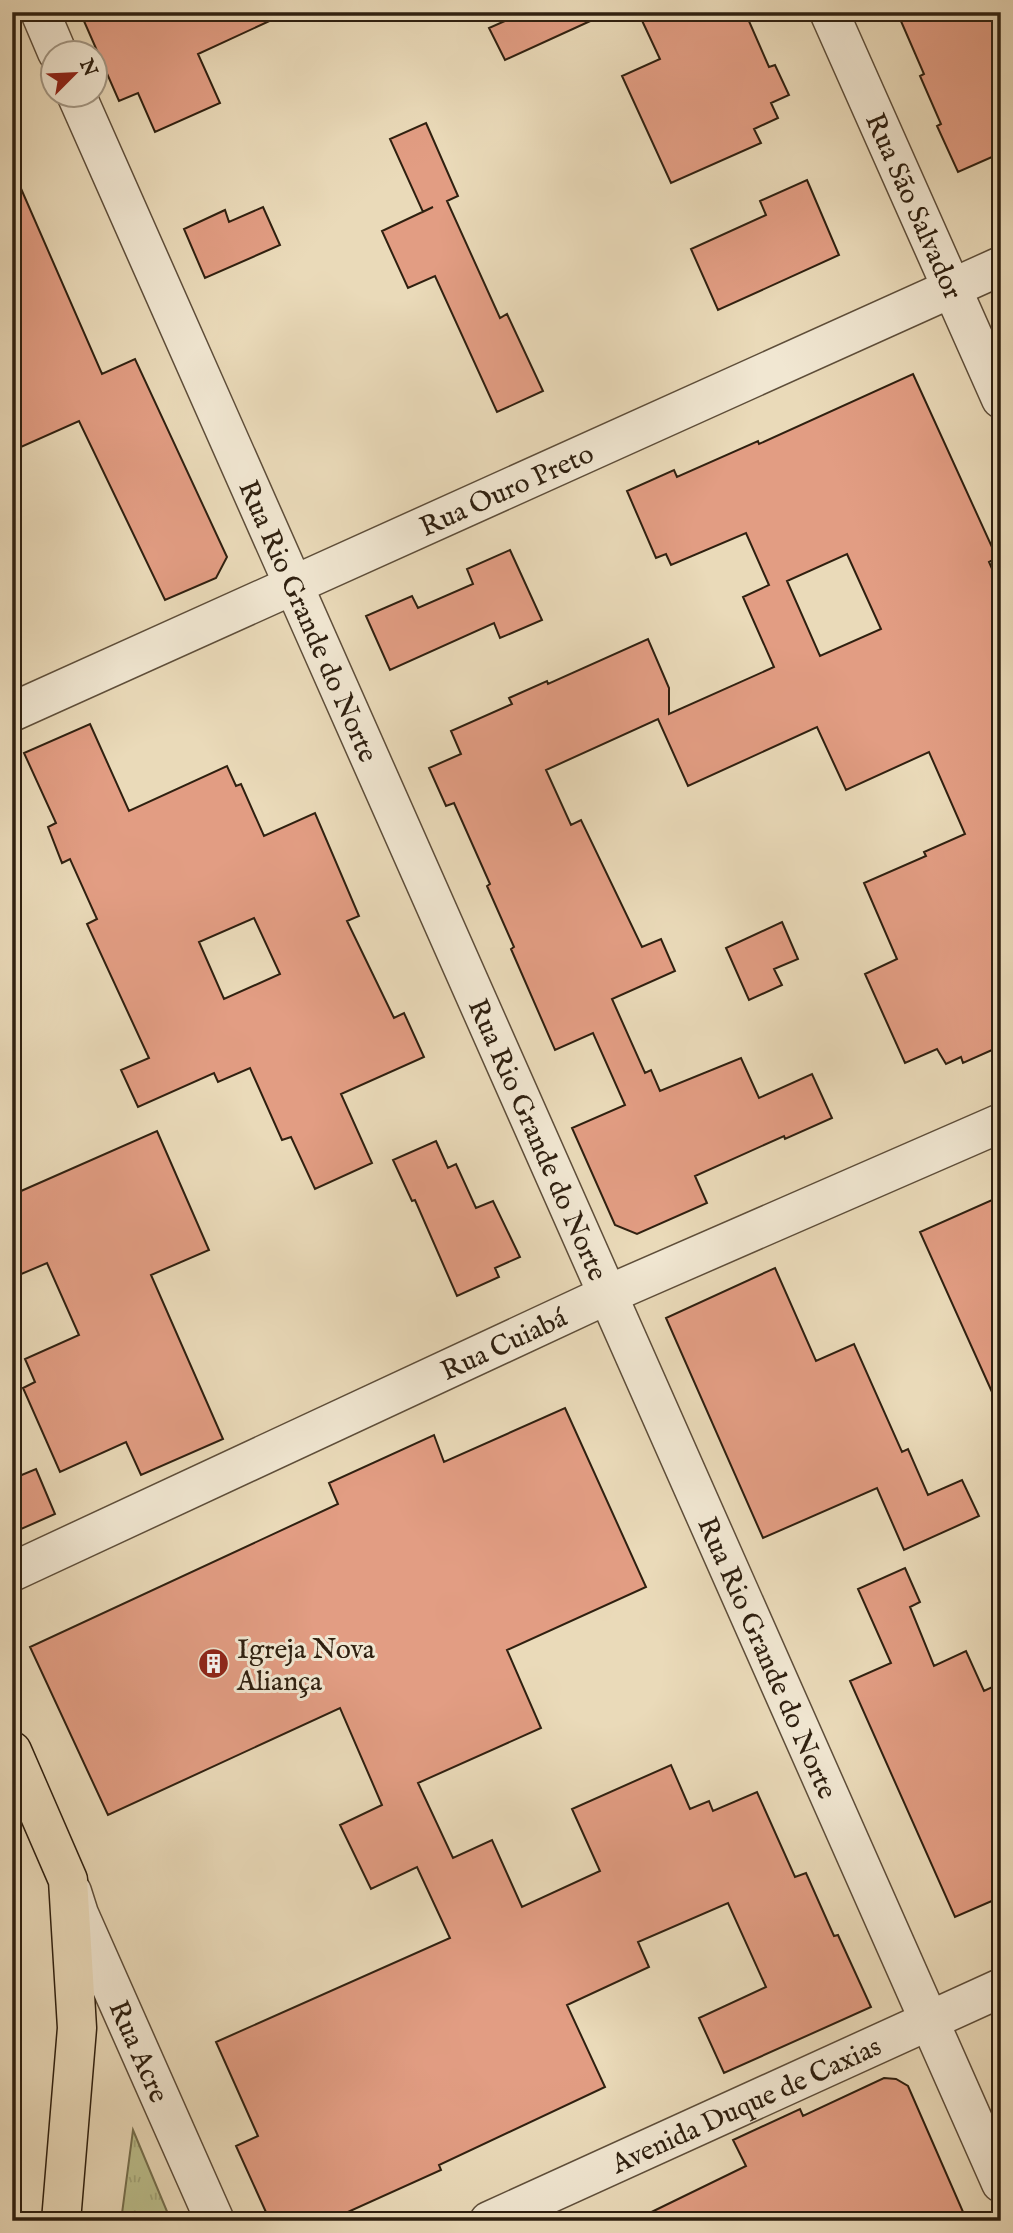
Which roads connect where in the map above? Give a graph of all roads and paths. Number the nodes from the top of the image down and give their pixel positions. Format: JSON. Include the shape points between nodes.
{"nodes":[{"id":1,"x":40,"y":12,"type":"edge"},
{"id":2,"x":829,"y":12,"type":"edge"},
{"id":3,"x":51,"y":38,"type":"edge"},
{"id":4,"x":82,"y":108,"type":"edge"},
{"id":5,"x":1001,"y":266,"type":"edge"},
{"id":6,"x":951,"y":288,"type":"junction"},
{"id":7,"x":1001,"y":399,"type":"edge"},
{"id":8,"x":293,"y":585,"type":"junction"},
{"id":9,"x":12,"y":712,"type":"edge"},
{"id":10,"x":1001,"y":1123,"type":"edge"},
{"id":11,"x":609,"y":1294,"type":"junction"},
{"id":12,"x":12,"y":1572,"type":"edge"},
{"id":13,"x":12,"y":1751,"type":"edge"},
{"id":14,"x":68,"y":1880,"type":"junction"},
{"id":15,"x":1001,"y":1988,"type":"edge"},
{"id":16,"x":927,"y":2020,"type":"junction"},
{"id":17,"x":1001,"y":2183,"type":"edge"},
{"id":18,"x":61,"y":2221,"type":"edge"},
{"id":19,"x":215,"y":2221,"type":"edge"},
{"id":20,"x":489,"y":2221,"type":"edge"}],
"edges":[{"from":1,"to":3,"type":"street"},
{"from":2,"to":6,"type":"street","name":"Rua São Salvador"},
{"from":4,"to":8,"type":"street","name":"Rua Rio Grande do Norte"},
{"from":5,"to":6,"type":"street","name":"Rua Ouro Preto"},
{"from":6,"to":7,"type":"street","name":"Rua São Salvador"},
{"from":6,"to":8,"type":"street","name":"Rua Ouro Preto"},
{"from":8,"to":9,"type":"street","name":"Rua Ouro Preto"},
{"from":8,"to":11,"type":"street","name":"Rua Rio Grande do Norte"},
{"from":10,"to":11,"type":"street","name":"Rua Cuiabá"},
{"from":11,"to":12,"type":"street","name":"Rua Cuiabá"},
{"from":11,"to":16,"type":"street","name":"Rua Rio Grande do Norte"},
{"from":13,"to":14,"type":"main road"},
{"from":14,"to":18,"type":"main road","via":[[77,2028]]},
{"from":14,"to":19,"type":"street","name":"Rua Acre"},
{"from":15,"to":16,"type":"street","name":"Avenida Duque de Caxias"},
{"from":16,"to":17,"type":"street","name":"Rua Rio Grande do Norte"},
{"from":16,"to":20,"type":"street","name":"Avenida Duque de Caxias"}]}
